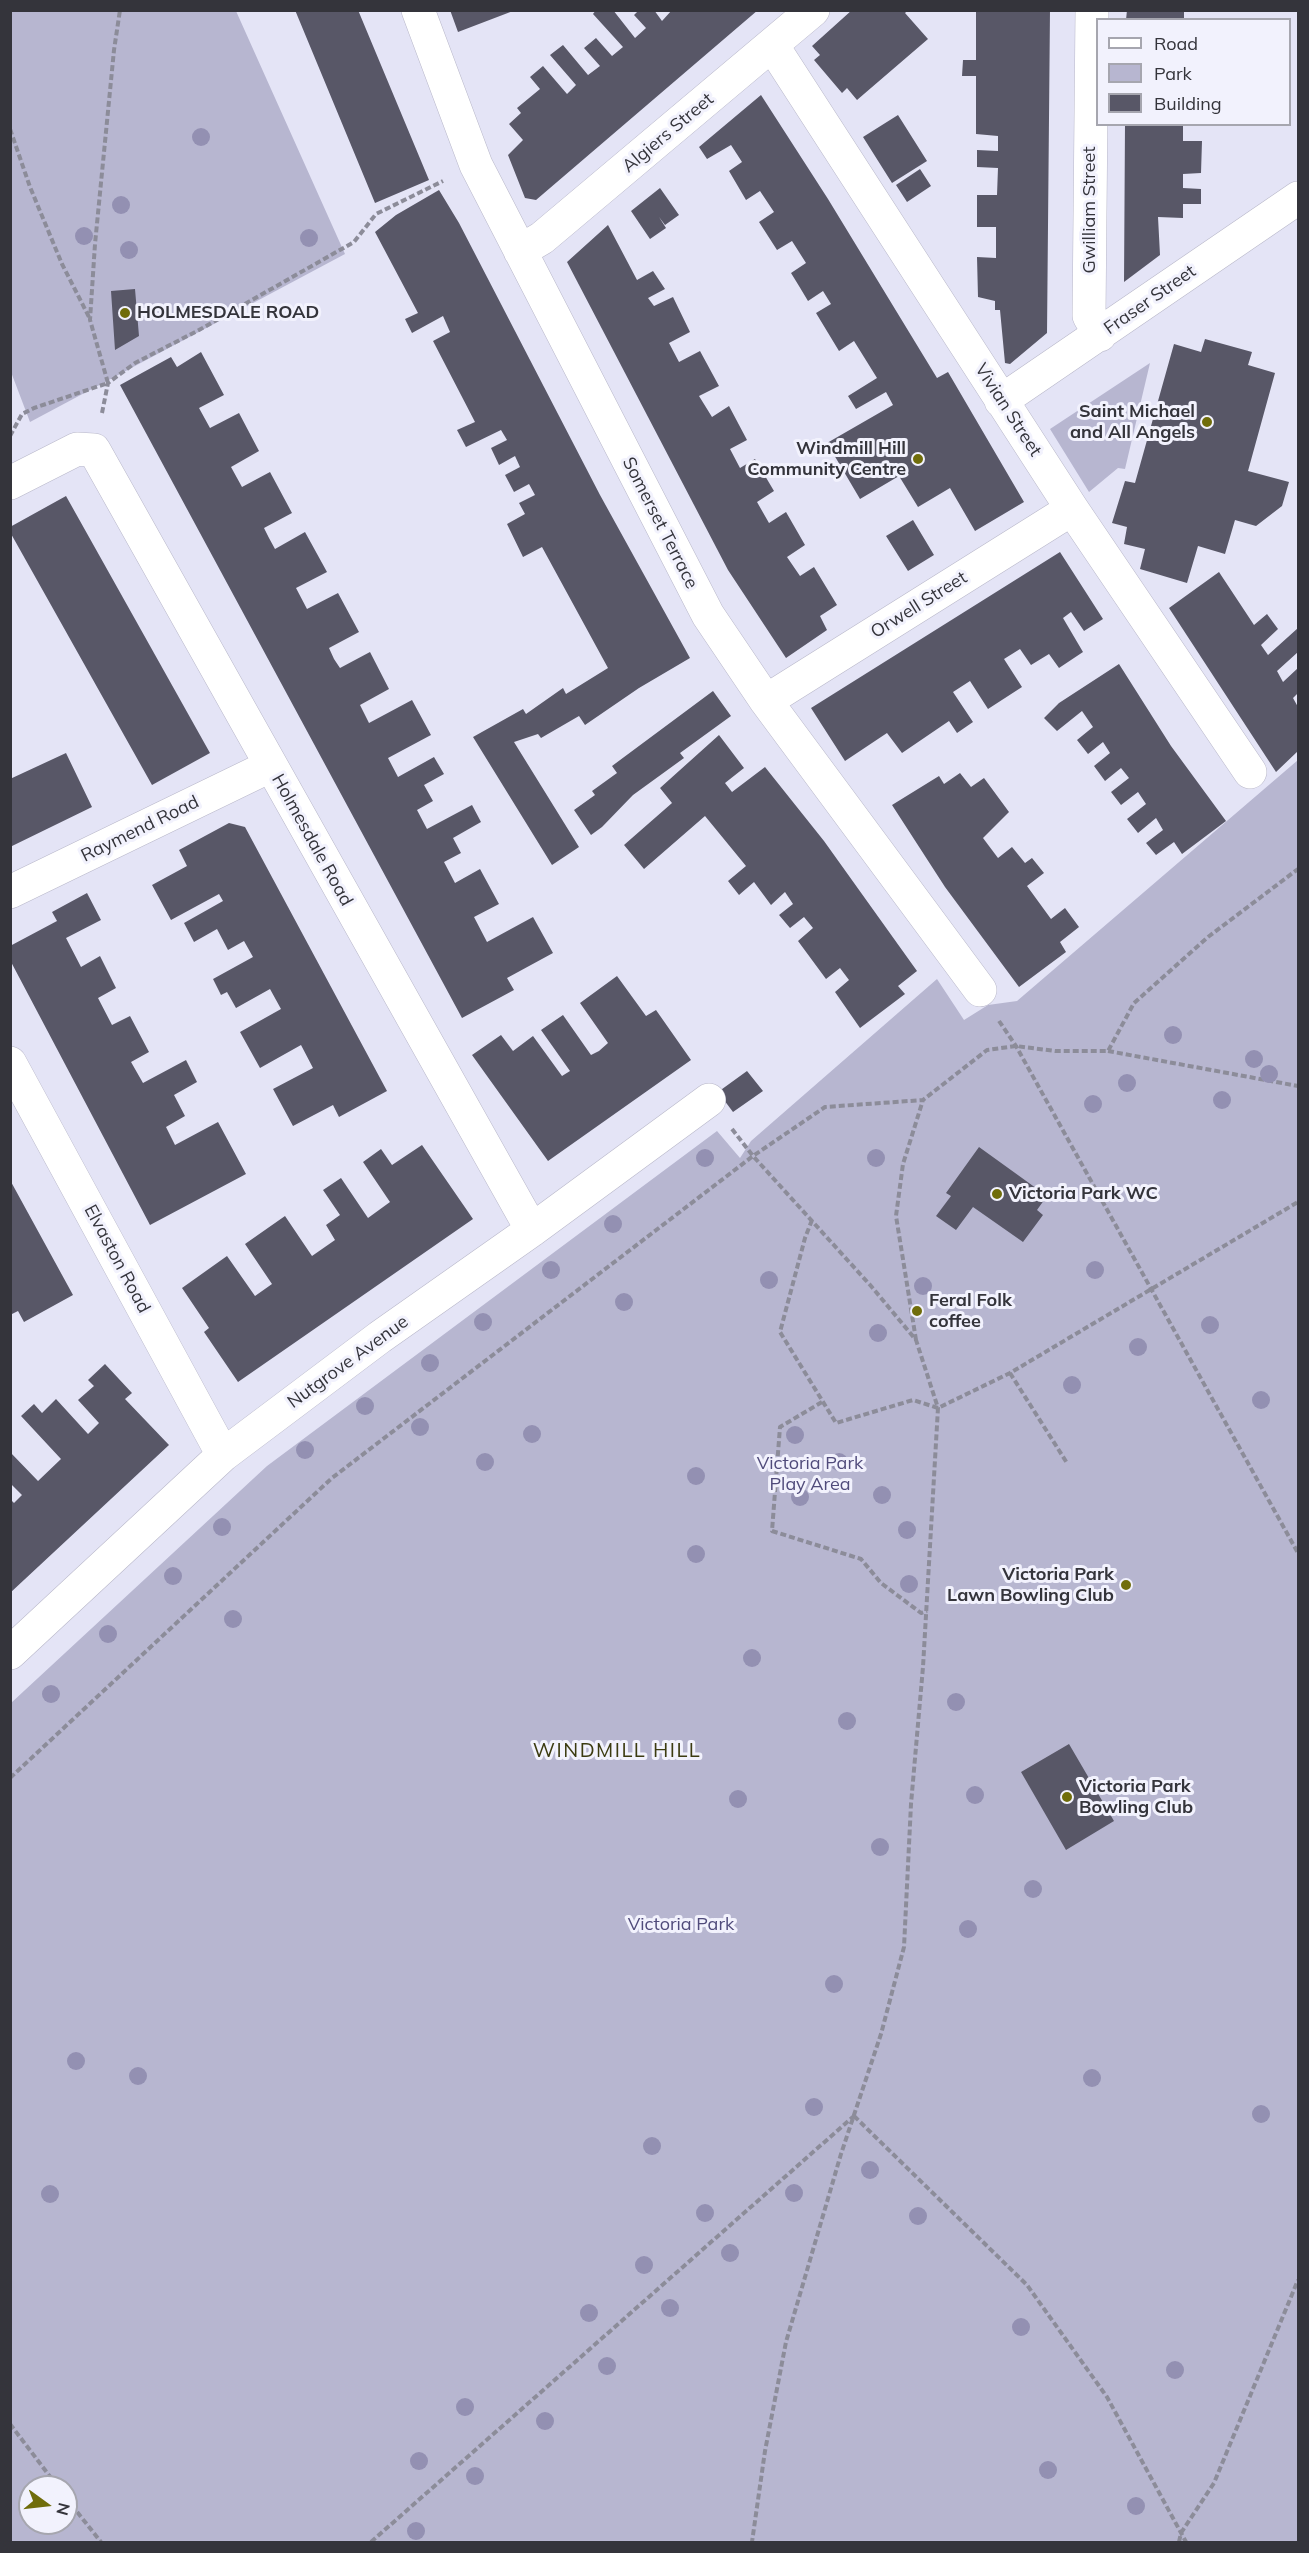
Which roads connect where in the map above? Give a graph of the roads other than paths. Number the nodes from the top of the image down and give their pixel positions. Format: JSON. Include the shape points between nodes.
{"nodes":[{"id":1,"x":418,"y":10,"type":"edge"},
{"id":2,"x":813,"y":10,"type":"edge"},
{"id":3,"x":1092,"y":10,"type":"edge"},
{"id":4,"x":772,"y":45,"type":"junction"},
{"id":5,"x":1299,"y":198,"type":"edge"},
{"id":6,"x":520,"y":251,"type":"junction"},
{"id":7,"x":1100,"y":335,"type":"junction"},
{"id":8,"x":1001,"y":400,"type":"junction"},
{"id":9,"x":10,"y":483,"type":"edge"},
{"id":10,"x":1072,"y":509,"type":"junction"},
{"id":11,"x":766,"y":701,"type":"junction"},
{"id":12,"x":270,"y":766,"type":"junction"},
{"id":13,"x":1250,"y":772,"type":"dead end"},
{"id":14,"x":10,"y":892,"type":"edge"},
{"id":15,"x":980,"y":990,"type":"dead end"},
{"id":16,"x":10,"y":1063,"type":"edge"},
{"id":17,"x":709,"y":1100,"type":"road end"},
{"id":18,"x":532,"y":1230,"type":"junction"},
{"id":19,"x":223,"y":1455,"type":"junction"},
{"id":20,"x":10,"y":1653,"type":"edge"}],
"edges":[{"from":1,"to":6,"type":"street","name":"Somerset Terrace","via":[[476,165]]},
{"from":2,"to":4,"type":"street","name":"Algiers Street"},
{"from":3,"to":7,"type":"street","name":"Gwilliam Street","via":[[1089,316]]},
{"from":4,"to":6,"type":"street","name":"Algiers Street","via":[[543,238]]},
{"from":4,"to":8,"type":"street","name":"Vivian Street"},
{"from":5,"to":7,"type":"street","name":"Fraser Street"},
{"from":6,"to":11,"type":"street","name":"Somerset Terrace","via":[[708,615]]},
{"from":7,"to":8,"type":"street","name":"Fraser Street"},
{"from":8,"to":10,"type":"street","name":"Vivian Street"},
{"from":9,"to":12,"type":"street","name":"Holmesdale Road","via":[[76,449],[94,450]]},
{"from":10,"to":11,"type":"street","name":"Orwell Street"},
{"from":10,"to":13,"type":"street","name":"Vivian Street"},
{"from":11,"to":15,"type":"street","name":"Somerset Terrace"},
{"from":12,"to":14,"type":"street","name":"Raymend Road"},
{"from":12,"to":18,"type":"street","name":"Holmesdale Road"},
{"from":16,"to":19,"type":"street","name":"Elvaston Road"},
{"from":17,"to":18,"type":"street","name":"Nutgrove Avenue"},
{"from":18,"to":19,"type":"street","name":"Nutgrove Avenue"},
{"from":19,"to":20,"type":"street","name":"Nutgrove Avenue"}]}
